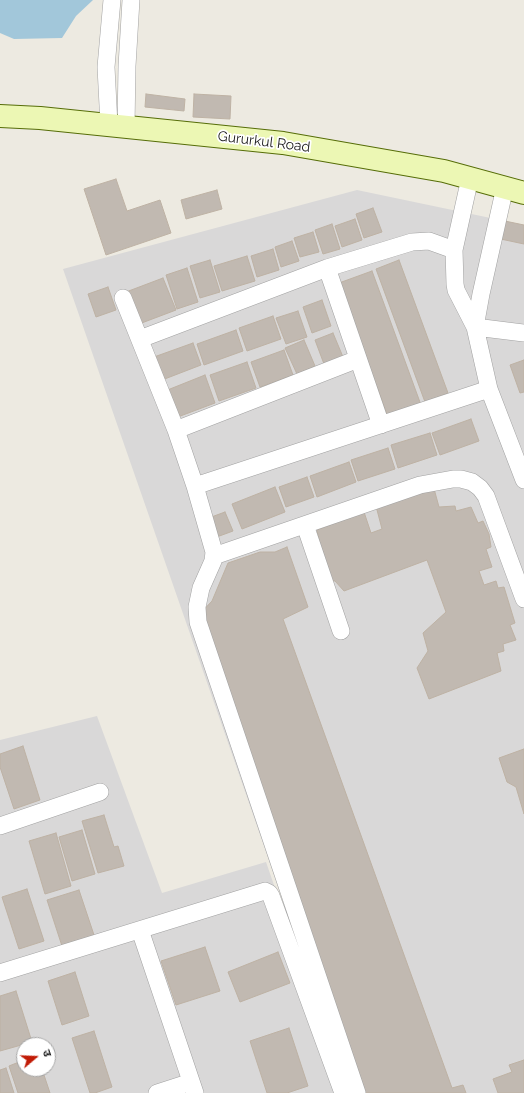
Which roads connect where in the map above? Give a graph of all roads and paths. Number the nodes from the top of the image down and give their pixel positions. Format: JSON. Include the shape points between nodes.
{"nodes":[{"id":1,"x":112,"y":0,"type":"edge"},
{"id":2,"x":131,"y":0,"type":"edge"},
{"id":3,"x":0,"y":116,"type":"edge"},
{"id":4,"x":117,"y":126,"type":"junction"},
{"id":5,"x":470,"y":178,"type":"junction"},
{"id":6,"x":515,"y":190,"type":"edge"},
{"id":7,"x":454,"y":250,"type":"junction"},
{"id":8,"x":327,"y":268,"type":"junction"},
{"id":9,"x":123,"y":298,"type":"dead end"},
{"id":10,"x":475,"y":327,"type":"junction"},
{"id":11,"x":524,"y":332,"type":"edge"},
{"id":12,"x":140,"y":339,"type":"junction"},
{"id":13,"x":358,"y":359,"type":"junction"},
{"id":14,"x":489,"y":389,"type":"junction"},
{"id":15,"x":381,"y":425,"type":"junction"},
{"id":16,"x":176,"y":430,"type":"junction"},
{"id":17,"x":524,"y":480,"type":"edge"},
{"id":18,"x":196,"y":486,"type":"junction"},
{"id":19,"x":305,"y":525,"type":"junction"},
{"id":20,"x":214,"y":556,"type":"junction"},
{"id":21,"x":524,"y":599,"type":"edge"},
{"id":22,"x":341,"y":631,"type":"dead end"},
{"id":23,"x":100,"y":792,"type":"dead end"},
{"id":24,"x":0,"y":826,"type":"edge"},
{"id":25,"x":140,"y":930,"type":"junction"},
{"id":26,"x":0,"y":973,"type":"edge"},
{"id":27,"x":193,"y":1087,"type":"edge"},
{"id":28,"x":156,"y":1093,"type":"edge"},
{"id":29,"x":343,"y":1093,"type":"edge"},
{"id":30,"x":357,"y":1093,"type":"edge"}],
"edges":[{"from":1,"to":4,"type":"street","via":[[106,67]]},
{"from":2,"to":4,"type":"street","via":[[127,66]]},
{"from":3,"to":4,"type":"street","name":"Gururkul Road"},
{"from":4,"to":5,"type":"street","name":"Gururkul Road","via":[[283,143],[444,170]]},
{"from":5,"to":6,"type":"street","name":"Gururkul Road"},
{"from":5,"to":7,"type":"street"},
{"from":6,"to":10,"type":"street","via":[[481,294]]},
{"from":7,"to":8,"type":"street","via":[[429,241],[412,242]]},
{"from":7,"to":10,"type":"street","via":[[453,274],[456,290]]},
{"from":8,"to":12,"type":"street"},
{"from":8,"to":13,"type":"street"},
{"from":9,"to":12,"type":"street"},
{"from":10,"to":11,"type":"street"},
{"from":10,"to":14,"type":"street"},
{"from":12,"to":16,"type":"street"},
{"from":13,"to":15,"type":"street"},
{"from":13,"to":16,"type":"street"},
{"from":14,"to":15,"type":"street"},
{"from":14,"to":17,"type":"street"},
{"from":15,"to":18,"type":"street"},
{"from":16,"to":18,"type":"street"},
{"from":18,"to":20,"type":"street"},
{"from":19,"to":20,"type":"street"},
{"from":19,"to":21,"type":"street","via":[[420,485],[453,479],[472,482],[486,496]]},
{"from":19,"to":22,"type":"street"},
{"from":20,"to":30,"type":"street","via":[[200,588],[198,622]]},
{"from":23,"to":24,"type":"street"},
{"from":25,"to":26,"type":"street"},
{"from":25,"to":27,"type":"street"},
{"from":25,"to":29,"type":"street","via":[[267,892],[271,896]]},
{"from":27,"to":28,"type":"street"}]}
